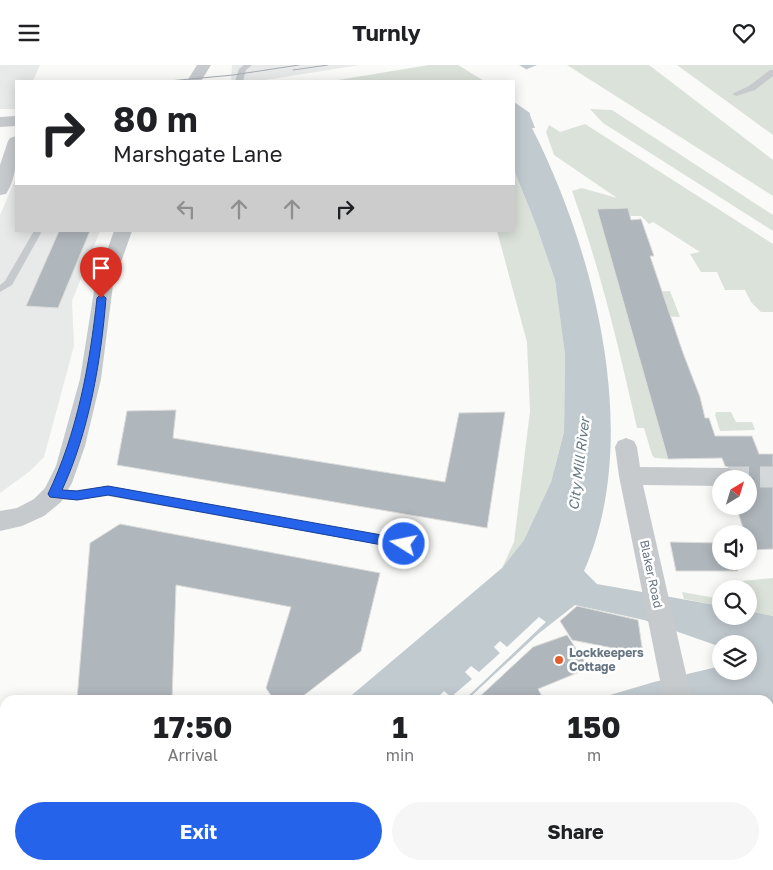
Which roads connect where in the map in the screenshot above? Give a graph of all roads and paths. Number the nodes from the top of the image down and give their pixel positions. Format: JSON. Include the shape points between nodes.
{"nodes":[{"id":1,"x":204,"y":65,"type":"edge"},
{"id":2,"x":248,"y":65,"type":"edge"},
{"id":3,"x":773,"y":72,"type":"edge"},
{"id":4,"x":195,"y":80,"type":"edge"},
{"id":5,"x":239,"y":80,"type":"edge"},
{"id":6,"x":736,"y":94,"type":"dead end"},
{"id":7,"x":15,"y":121,"type":"edge"},
{"id":8,"x":0,"y":122,"type":"edge"},
{"id":9,"x":15,"y":144,"type":"edge"},
{"id":10,"x":0,"y":190,"type":"edge"},
{"id":11,"x":123,"y":232,"type":"edge"},
{"id":12,"x":38,"y":233,"type":"dead end"},
{"id":13,"x":0,"y":289,"type":"edge"},
{"id":14,"x":626,"y":447,"type":"dead end"},
{"id":15,"x":630,"y":476,"type":"junction"},
{"id":16,"x":712,"y":477,"type":"edge"},
{"id":17,"x":54,"y":494,"type":"junction"},
{"id":18,"x":0,"y":521,"type":"edge"},
{"id":19,"x":404,"y":544,"type":"dead end"},
{"id":20,"x":677,"y":695,"type":"edge"}],
"edges":[{"from":1,"to":4,"type":"street"},
{"from":2,"to":5,"type":"lane"},
{"from":3,"to":6,"type":"lane","via":[[752,88]]},
{"from":7,"to":8,"type":"street"},
{"from":9,"to":10,"type":"street"},
{"from":11,"to":17,"type":"street","via":[[104,283],[97,345],[80,420],[67,466]]},
{"from":12,"to":13,"type":"lane","via":[[9,283]]},
{"from":14,"to":15,"type":"street","name":"Blaker Road"},
{"from":15,"to":16,"type":"street"},
{"from":15,"to":20,"type":"street","name":"Blaker Road"},
{"from":17,"to":18,"type":"street","via":[[40,508],[19,518]]},
{"from":17,"to":19,"type":"lane","via":[[108,491]]}]}
